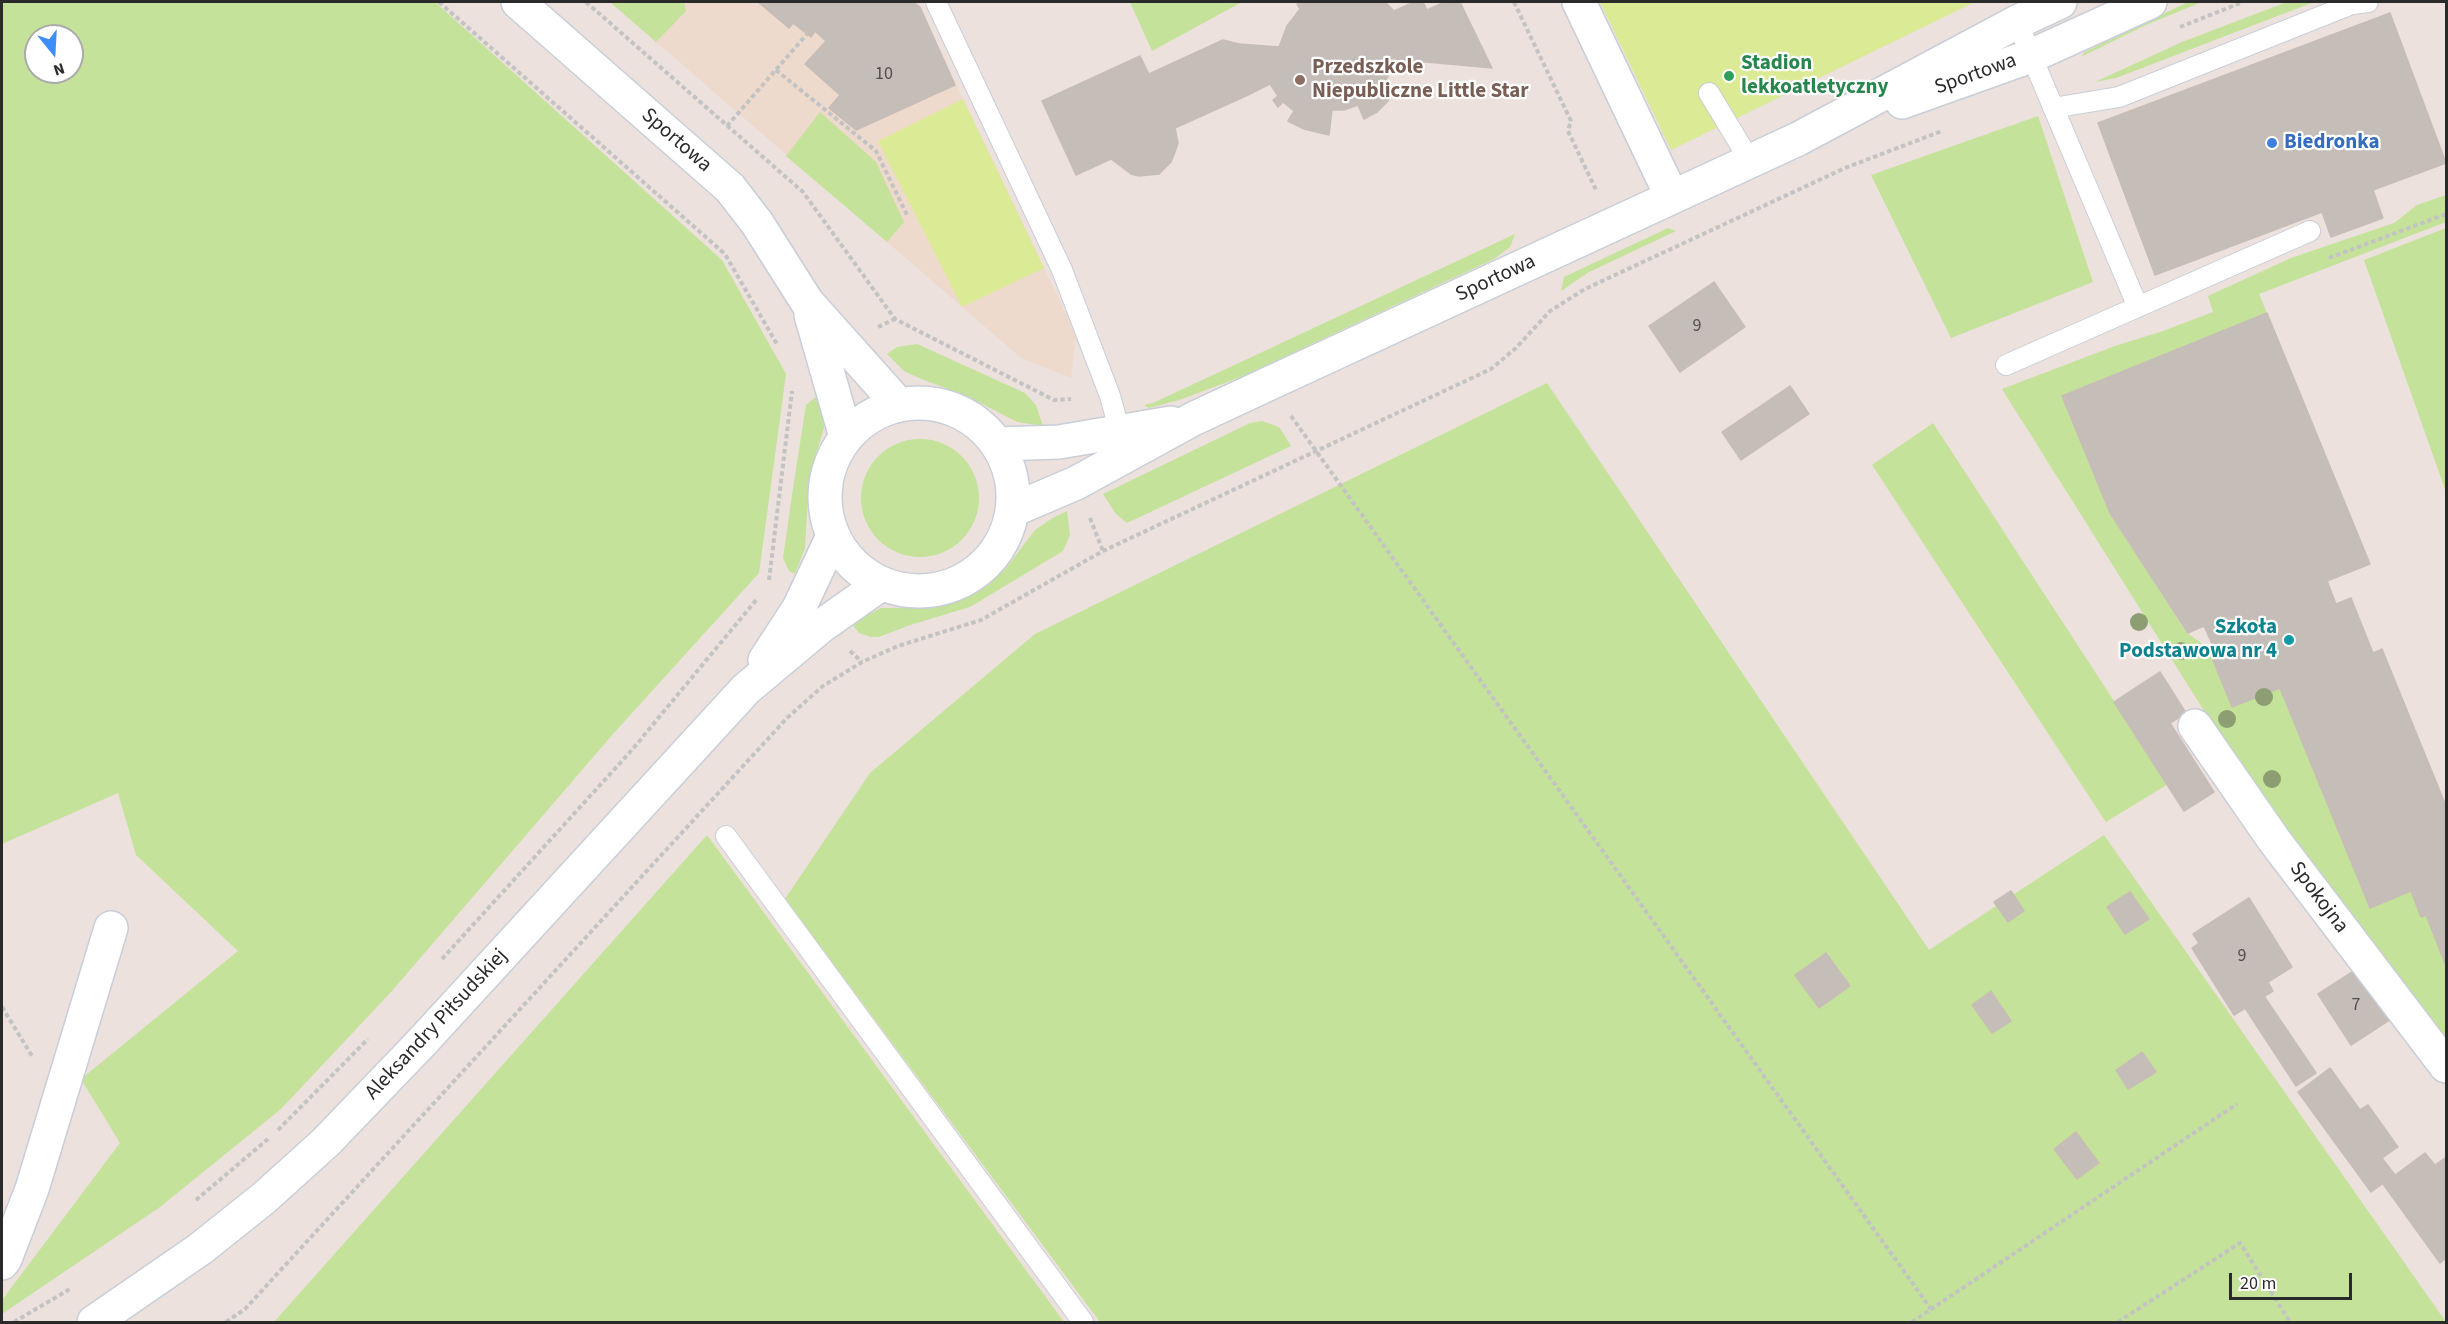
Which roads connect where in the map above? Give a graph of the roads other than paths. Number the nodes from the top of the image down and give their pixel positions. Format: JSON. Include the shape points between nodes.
{"nodes":[{"id":1,"x":518,"y":2,"type":"edge"},
{"id":2,"x":936,"y":2,"type":"edge"},
{"id":3,"x":1579,"y":2,"type":"edge"},
{"id":4,"x":2060,"y":2,"type":"edge"},
{"id":5,"x":2150,"y":2,"type":"edge"},
{"id":6,"x":2368,"y":2,"type":"edge"},
{"id":7,"x":2017,"y":22,"type":"junction"},
{"id":8,"x":2031,"y":56,"type":"junction"},
{"id":9,"x":1708,"y":93,"type":"dead end"},
{"id":10,"x":2053,"y":108,"type":"junction"},
{"id":11,"x":1798,"y":139,"type":"junction"},
{"id":12,"x":1750,"y":161,"type":"junction"},
{"id":13,"x":1672,"y":196,"type":"junction"},
{"id":14,"x":2310,"y":231,"type":"dead end"},
{"id":15,"x":807,"y":302,"type":"junction"},
{"id":16,"x":2138,"y":306,"type":"junction"},
{"id":17,"x":2006,"y":365,"type":"dead end"},
{"id":18,"x":899,"y":405,"type":"junction"},
{"id":19,"x":846,"y":437,"type":"junction"},
{"id":20,"x":998,"y":444,"type":"junction"},
{"id":21,"x":1122,"y":445,"type":"junction"},
{"id":22,"x":1013,"y":510,"type":"junction"},
{"id":23,"x":833,"y":536,"type":"junction"},
{"id":24,"x":881,"y":584,"type":"junction"},
{"id":25,"x":746,"y":690,"type":"junction"},
{"id":26,"x":2194,"y":726,"type":"dead end"},
{"id":27,"x":726,"y":836,"type":"dead end"},
{"id":28,"x":111,"y":928,"type":"dead end"},
{"id":29,"x":2446,"y":1066,"type":"edge"},
{"id":30,"x":2,"y":1263,"type":"edge"},
{"id":31,"x":94,"y":1323,"type":"edge"},
{"id":32,"x":1083,"y":1323,"type":"edge"}],
"edges":[{"from":1,"to":15,"type":"street","name":"Sportowa","via":[[730,189],[757,223]]},
{"from":2,"to":21,"type":"lane","via":[[1062,270],[1110,396]]},
{"from":3,"to":13,"type":"street"},
{"from":4,"to":7,"type":"street","name":"Sportowa"},
{"from":5,"to":8,"type":"street","name":"Sportowa"},
{"from":6,"to":10,"type":"lane","via":[[2352,4],[2119,97]]},
{"from":7,"to":8,"type":"lane"},
{"from":7,"to":11,"type":"street","name":"Sportowa"},
{"from":8,"to":10,"type":"lane"},
{"from":8,"to":11,"type":"street","name":"Sportowa"},
{"from":9,"to":12,"type":"lane"},
{"from":10,"to":16,"type":"lane"},
{"from":11,"to":12,"type":"street","name":"Sportowa"},
{"from":12,"to":13,"type":"street","name":"Sportowa"},
{"from":13,"to":21,"type":"street","name":"Sportowa","via":[[1193,419]]},
{"from":14,"to":16,"type":"lane"},
{"from":15,"to":18,"type":"street","name":"Sportowa"},
{"from":15,"to":19,"type":"street","name":"Sportowa"},
{"from":16,"to":17,"type":"lane"},
{"from":18,"to":19,"type":"street","via":[[879,411]]},
{"from":18,"to":20,"type":"street","via":[[931,403],[962,412]]},
{"from":19,"to":23,"type":"street","via":[[826,484],[827,519]]},
{"from":20,"to":21,"type":"street","name":"Sportowa"},
{"from":20,"to":22,"type":"street","via":[[1014,486]]},
{"from":21,"to":22,"type":"street","name":"Sportowa","via":[[1076,483]]},
{"from":22,"to":24,"type":"street","via":[[1006,535],[992,558],[966,580],[933,591]]},
{"from":23,"to":24,"type":"street","via":[[852,565]]},
{"from":23,"to":25,"type":"street","name":"Aleksandry Piłsudskiej","via":[[799,608]]},
{"from":24,"to":25,"type":"street","name":"Aleksandry Piłsudskiej","via":[[820,627]]},
{"from":25,"to":31,"type":"street","name":"Aleksandry Piłsudskiej","via":[[326,1142],[200,1249]]},
{"from":26,"to":29,"type":"street","name":"Spokojna","via":[[2274,840]]},
{"from":27,"to":32,"type":"lane"},
{"from":28,"to":30,"type":"street","via":[[32,1189]]}]}
